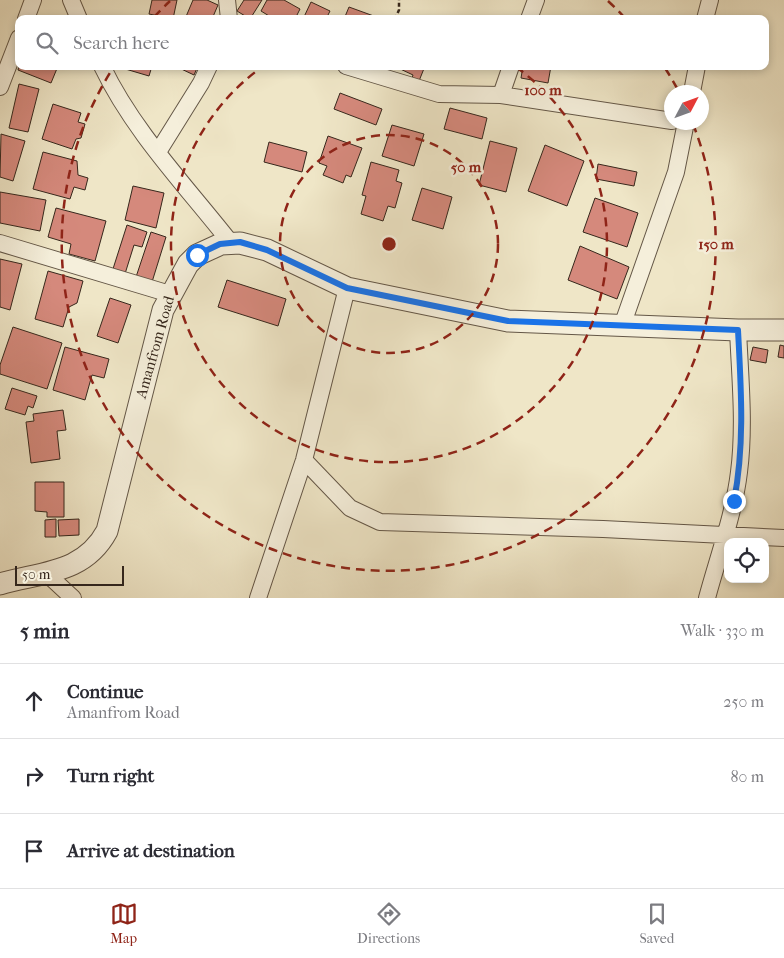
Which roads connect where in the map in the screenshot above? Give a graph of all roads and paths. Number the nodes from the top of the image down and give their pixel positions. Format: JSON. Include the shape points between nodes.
{"nodes":[{"id":1,"x":33,"y":0,"type":"edge"},
{"id":2,"x":70,"y":0,"type":"edge"},
{"id":3,"x":227,"y":0,"type":"edge"},
{"id":4,"x":399,"y":0,"type":"edge"},
{"id":5,"x":536,"y":0,"type":"edge"},
{"id":6,"x":710,"y":0,"type":"edge"},
{"id":7,"x":27,"y":15,"type":"edge"},
{"id":8,"x":77,"y":15,"type":"edge"},
{"id":9,"x":229,"y":15,"type":"edge"},
{"id":10,"x":396,"y":15,"type":"edge"},
{"id":11,"x":530,"y":15,"type":"edge"},
{"id":12,"x":706,"y":15,"type":"edge"},
{"id":13,"x":15,"y":48,"type":"edge"},
{"id":14,"x":104,"y":70,"type":"edge"},
{"id":15,"x":207,"y":70,"type":"edge"},
{"id":16,"x":359,"y":70,"type":"edge"},
{"id":17,"x":510,"y":70,"type":"edge"},
{"id":18,"x":695,"y":70,"type":"edge"},
{"id":19,"x":693,"y":85,"type":"edge"},
{"id":20,"x":0,"y":87,"type":"edge"},
{"id":21,"x":501,"y":95,"type":"junction"},
{"id":22,"x":664,"y":120,"type":"edge"},
{"id":23,"x":680,"y":130,"type":"edge"},
{"id":24,"x":158,"y":152,"type":"junction"},
{"id":25,"x":230,"y":242,"type":"junction"},
{"id":26,"x":0,"y":243,"type":"edge"},
{"id":27,"x":347,"y":288,"type":"junction"},
{"id":28,"x":170,"y":294,"type":"junction"},
{"id":29,"x":622,"y":326,"type":"junction"},
{"id":30,"x":738,"y":330,"type":"junction"},
{"id":31,"x":784,"y":330,"type":"edge"},
{"id":32,"x":304,"y":460,"type":"junction"},
{"id":33,"x":724,"y":536,"type":"junction"},
{"id":34,"x":784,"y":538,"type":"edge"},
{"id":35,"x":46,"y":573,"type":"junction"},
{"id":36,"x":0,"y":584,"type":"edge"},
{"id":37,"x":74,"y":598,"type":"edge"},
{"id":38,"x":258,"y":598,"type":"edge"},
{"id":39,"x":707,"y":598,"type":"edge"}],
"edges":[{"from":1,"to":7,"type":"street"},
{"from":2,"to":8,"type":"street"},
{"from":3,"to":9,"type":"street"},
{"from":4,"to":10,"type":"path"},
{"from":5,"to":11,"type":"street"},
{"from":6,"to":12,"type":"street"},
{"from":13,"to":20,"type":"street"},
{"from":14,"to":24,"type":"street","via":[[111,86]]},
{"from":15,"to":24,"type":"street"},
{"from":16,"to":21,"type":"street","via":[[439,94]]},
{"from":17,"to":21,"type":"street"},
{"from":18,"to":19,"type":"street"},
{"from":21,"to":22,"type":"street"},
{"from":23,"to":29,"type":"street","via":[[676,172]]},
{"from":24,"to":25,"type":"street"},
{"from":25,"to":27,"type":"street","name":"Amanfrom Road","via":[[267,250]]},
{"from":25,"to":28,"type":"street","name":"Amanfrom Road","via":[[197,255]]},
{"from":26,"to":28,"type":"street"},
{"from":27,"to":29,"type":"street","name":"Amanfrom Road","via":[[508,321]]},
{"from":27,"to":32,"type":"street"},
{"from":28,"to":35,"type":"street","name":"Amanfrom Road","via":[[152,348],[107,532],[86,558]]},
{"from":29,"to":30,"type":"street","name":"Amanfrom Road"},
{"from":30,"to":31,"type":"street","name":"Amanfrom Road"},
{"from":30,"to":33,"type":"street","via":[[742,452]]},
{"from":32,"to":33,"type":"street","via":[[350,508],[380,522]]},
{"from":32,"to":38,"type":"street"},
{"from":33,"to":34,"type":"street"},
{"from":33,"to":39,"type":"street"},
{"from":35,"to":36,"type":"street","name":"Amanfrom Road"},
{"from":35,"to":37,"type":"street"}]}
